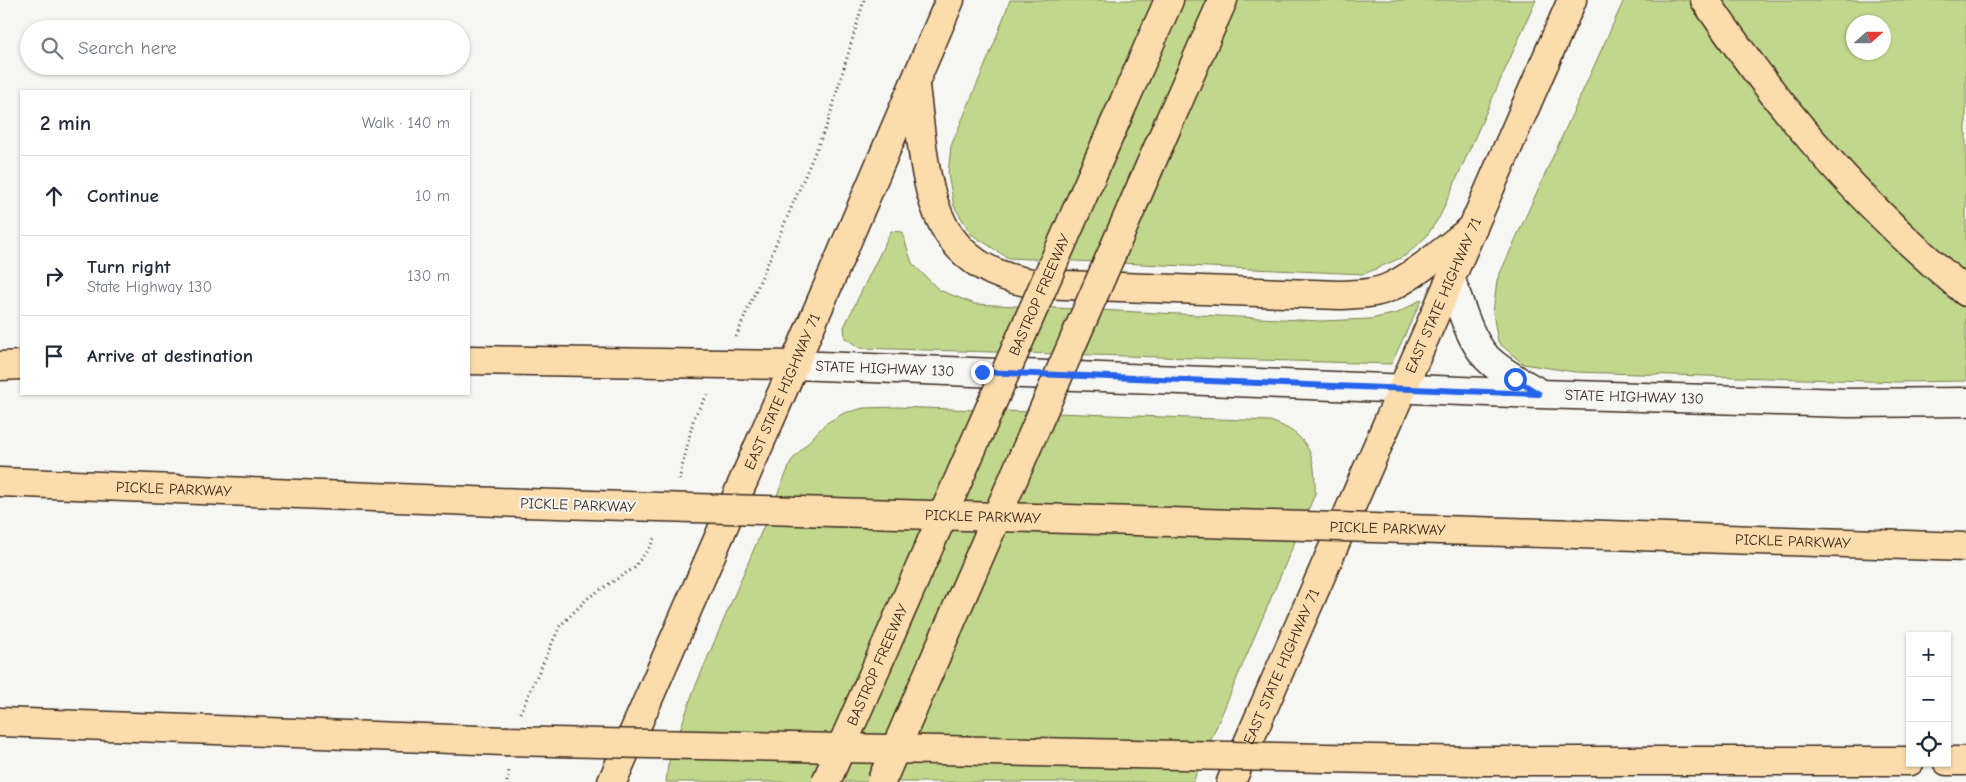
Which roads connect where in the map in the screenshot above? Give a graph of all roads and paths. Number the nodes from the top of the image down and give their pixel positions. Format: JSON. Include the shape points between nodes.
{"nodes":[{"id":1,"x":864,"y":0,"type":"edge"},
{"id":2,"x":950,"y":0,"type":"edge"},
{"id":3,"x":1169,"y":0,"type":"edge"},
{"id":4,"x":1223,"y":0,"type":"edge"},
{"id":5,"x":1572,"y":0,"type":"edge"},
{"id":6,"x":1704,"y":0,"type":"edge"},
{"id":7,"x":915,"y":85,"type":"junction"},
{"id":8,"x":1474,"y":228,"type":"junction"},
{"id":9,"x":1451,"y":280,"type":"junction"},
{"id":10,"x":1966,"y":292,"type":"edge"},
{"id":11,"x":738,"y":333,"type":"dead end"},
{"id":12,"x":470,"y":360,"type":"edge"},
{"id":13,"x":20,"y":365,"type":"edge"},
{"id":14,"x":0,"y":366,"type":"edge"},
{"id":15,"x":794,"y":366,"type":"junction"},
{"id":16,"x":1404,"y":388,"type":"junction"},
{"id":17,"x":710,"y":390,"type":"dead end"},
{"id":18,"x":1539,"y":394,"type":"junction"},
{"id":19,"x":1966,"y":402,"type":"edge"},
{"id":20,"x":0,"y":482,"type":"edge"},
{"id":21,"x":676,"y":489,"type":"dead end"},
{"id":22,"x":658,"y":529,"type":"dead end"},
{"id":23,"x":1966,"y":547,"type":"edge"},
{"id":24,"x":519,"y":718,"type":"dead end"},
{"id":25,"x":0,"y":722,"type":"edge"},
{"id":26,"x":507,"y":754,"type":"junction"},
{"id":27,"x":1906,"y":761,"type":"edge"},
{"id":28,"x":1951,"y":761,"type":"edge"},
{"id":29,"x":1966,"y":761,"type":"edge"},
{"id":30,"x":507,"y":782,"type":"edge"},
{"id":31,"x":612,"y":782,"type":"edge"},
{"id":32,"x":826,"y":782,"type":"edge"},
{"id":33,"x":881,"y":782,"type":"edge"},
{"id":34,"x":1231,"y":782,"type":"edge"}],
"edges":[{"from":1,"to":11,"type":"path","via":[[828,122]]},
{"from":2,"to":7,"type":"highway","name":"EAST STATE HIGHWAY 71"},
{"from":3,"to":32,"type":"highway","name":"BASTROP FREEWAY","bridge":true},
{"from":4,"to":33,"type":"highway","bridge":true},
{"from":5,"to":8,"type":"highway","name":"EAST STATE HIGHWAY 71"},
{"from":6,"to":10,"type":"highway","via":[[1732,41],[1809,136],[1878,212]]},
{"from":7,"to":8,"type":"highway","via":[[927,181],[934,209],[948,235],[966,255],[992,272],[1015,281],[1340,295],[1365,293],[1390,287]]},
{"from":7,"to":15,"type":"highway","name":"EAST STATE HIGHWAY 71"},
{"from":8,"to":9,"type":"highway","name":"EAST STATE HIGHWAY 71"},
{"from":9,"to":16,"type":"highway","name":"EAST STATE HIGHWAY 71"},
{"from":9,"to":18,"type":"street","via":[[1475,341],[1487,358]]},
{"from":12,"to":15,"type":"highway"},
{"from":13,"to":14,"type":"highway"},
{"from":15,"to":16,"type":"street","name":"STATE HIGHWAY 130"},
{"from":15,"to":31,"type":"highway","name":"EAST STATE HIGHWAY 71"},
{"from":16,"to":18,"type":"street","name":"STATE HIGHWAY 130"},
{"from":16,"to":34,"type":"highway","name":"EAST STATE HIGHWAY 71"},
{"from":17,"to":21,"type":"path","via":[[694,417]]},
{"from":18,"to":19,"type":"street","name":"STATE HIGHWAY 130","via":[[1847,403]]},
{"from":20,"to":23,"type":"highway","name":"PICKLE PARKWAY","bridge":true,"via":[[524,503]]},
{"from":22,"to":24,"type":"path","via":[[634,568],[589,597],[560,626]]},
{"from":25,"to":26,"type":"highway"},
{"from":26,"to":27,"type":"highway","bridge":true},
{"from":26,"to":30,"type":"path"},
{"from":28,"to":29,"type":"highway"}]}
